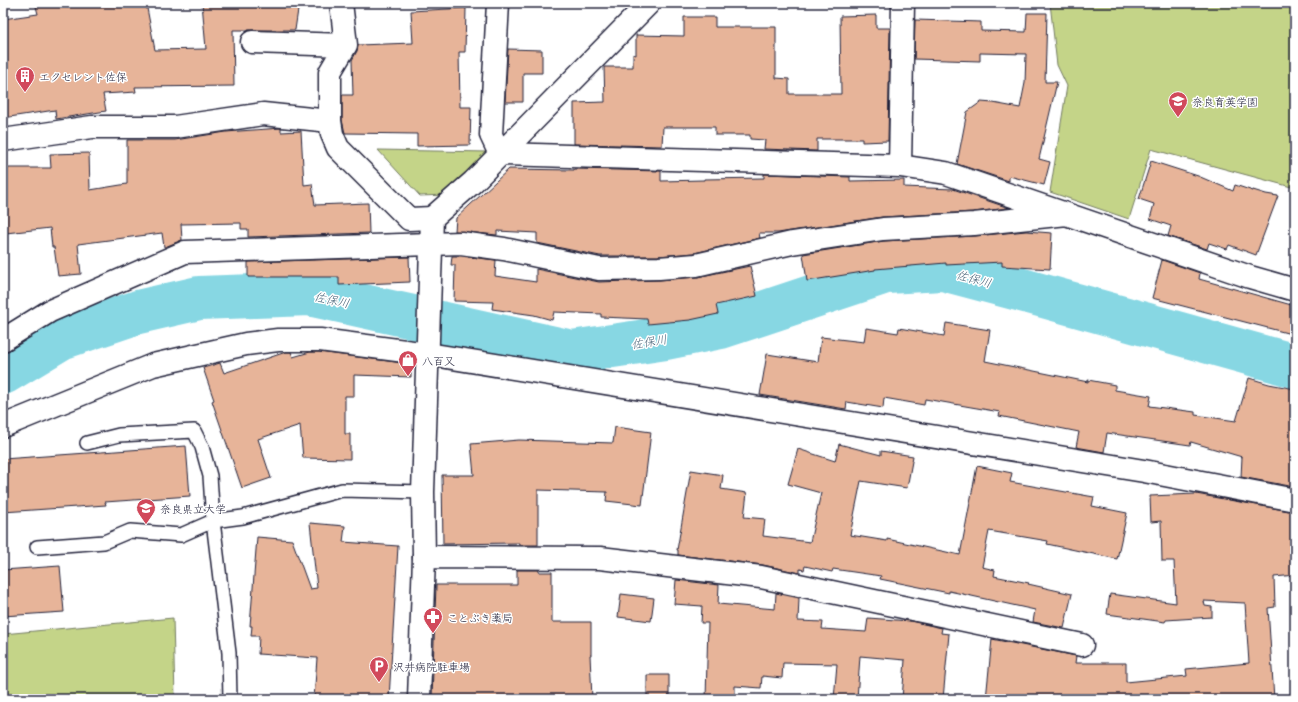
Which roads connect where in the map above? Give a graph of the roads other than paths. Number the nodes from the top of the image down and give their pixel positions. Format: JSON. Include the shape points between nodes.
{"nodes":[{"id":1,"x":341,"y":3,"type":"edge"},
{"id":2,"x":498,"y":3,"type":"edge"},
{"id":3,"x":649,"y":3,"type":"edge"},
{"id":4,"x":903,"y":3,"type":"edge"},
{"id":5,"x":252,"y":42,"type":"dead end"},
{"id":6,"x":346,"y":45,"type":"junction"},
{"id":7,"x":330,"y":121,"type":"junction"},
{"id":8,"x":3,"y":140,"type":"edge"},
{"id":9,"x":500,"y":154,"type":"junction"},
{"id":10,"x":900,"y":166,"type":"junction"},
{"id":11,"x":1067,"y":214,"type":"junction"},
{"id":12,"x":432,"y":218,"type":"junction"},
{"id":13,"x":432,"y":243,"type":"junction"},
{"id":14,"x":1295,"y":290,"type":"edge"},
{"id":15,"x":3,"y":340,"type":"edge"},
{"id":16,"x":428,"y":354,"type":"junction"},
{"id":17,"x":3,"y":426,"type":"edge"},
{"id":18,"x":87,"y":443,"type":"dead end"},
{"id":19,"x":423,"y":492,"type":"junction"},
{"id":20,"x":1295,"y":500,"type":"edge"},
{"id":21,"x":213,"y":521,"type":"junction"},
{"id":22,"x":37,"y":547,"type":"dead end"},
{"id":23,"x":424,"y":557,"type":"junction"},
{"id":24,"x":1082,"y":645,"type":"dead end"},
{"id":25,"x":230,"y":699,"type":"edge"},
{"id":26,"x":419,"y":699,"type":"edge"}],
"edges":[{"from":1,"to":6,"type":"street"},
{"from":2,"to":9,"type":"street","via":[[491,135]]},
{"from":3,"to":9,"type":"street"},
{"from":4,"to":10,"type":"street"},
{"from":5,"to":6,"type":"street"},
{"from":6,"to":7,"type":"street","via":[[330,72]]},
{"from":7,"to":8,"type":"street","via":[[263,114],[175,127],[92,127]]},
{"from":7,"to":12,"type":"street","via":[[338,148],[409,219]]},
{"from":9,"to":10,"type":"street"},
{"from":9,"to":12,"type":"street"},
{"from":10,"to":11,"type":"street","via":[[946,173]]},
{"from":11,"to":13,"type":"street","via":[[974,224],[883,229],[792,243],[696,265],[659,268],[599,270],[461,242]]},
{"from":11,"to":14,"type":"street"},
{"from":12,"to":13,"type":"street"},
{"from":13,"to":15,"type":"street","via":[[185,252],[50,312]]},
{"from":13,"to":16,"type":"street"},
{"from":16,"to":17,"type":"street","via":[[320,340],[278,340],[246,344],[153,365]]},
{"from":16,"to":19,"type":"street"},
{"from":16,"to":20,"type":"street","via":[[1144,471]]},
{"from":18,"to":21,"type":"lane","via":[[119,435],[194,431],[202,447],[210,476]]},
{"from":19,"to":21,"type":"lane","via":[[342,490],[243,517]]},
{"from":19,"to":23,"type":"street"},
{"from":21,"to":22,"type":"lane","via":[[181,534],[130,531],[104,542]]},
{"from":21,"to":25,"type":"lane","via":[[229,653]]},
{"from":23,"to":24,"type":"street","via":[[600,558],[761,577]]},
{"from":23,"to":26,"type":"street"}]}
